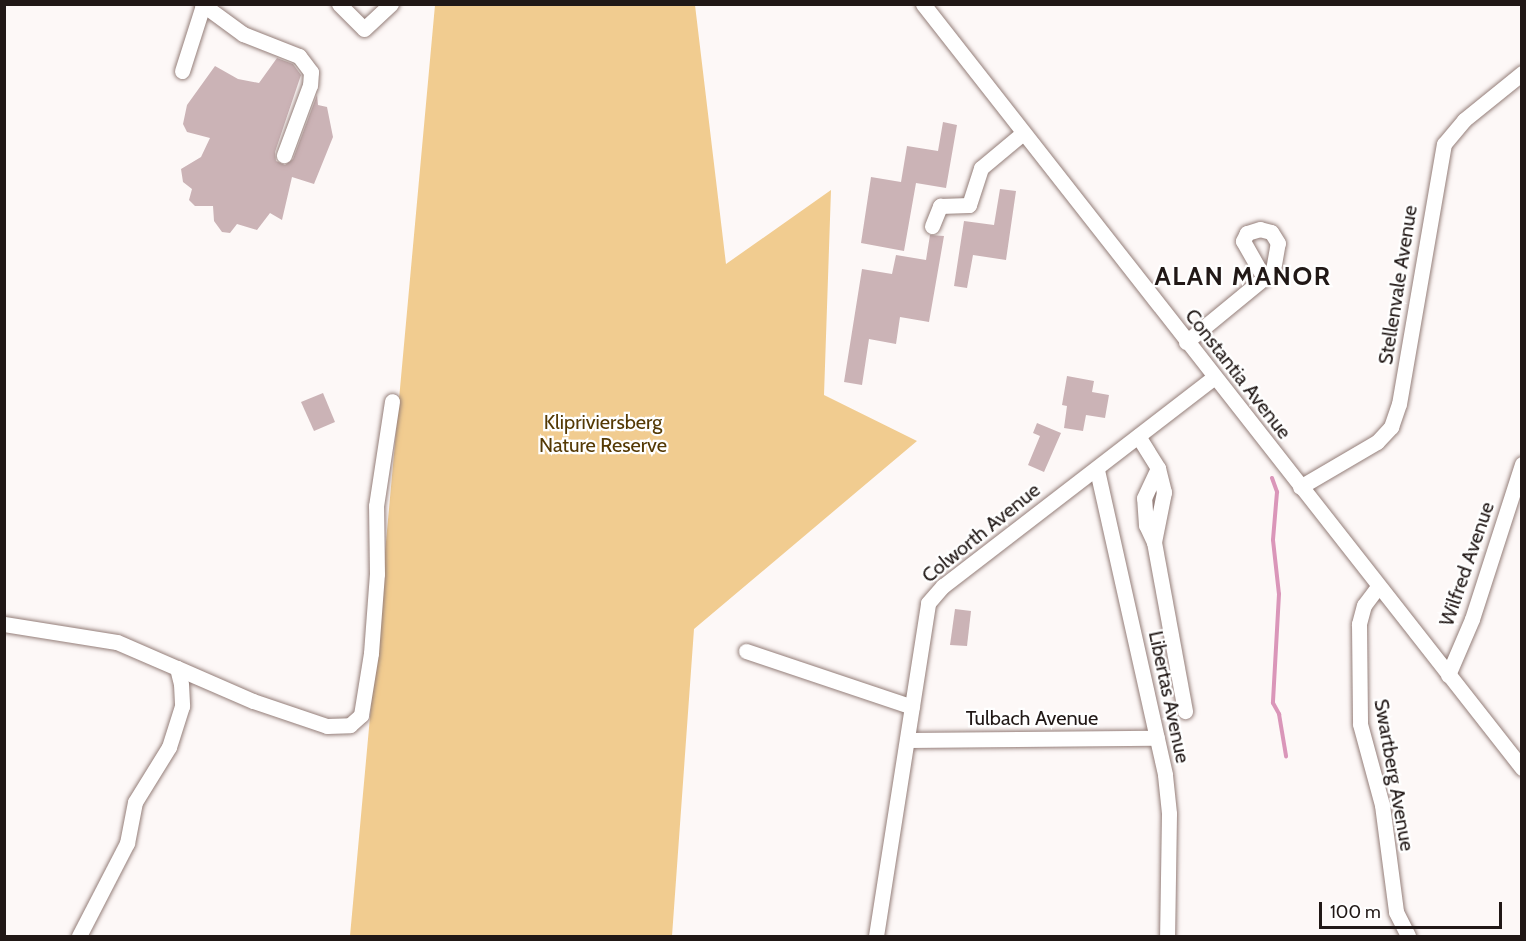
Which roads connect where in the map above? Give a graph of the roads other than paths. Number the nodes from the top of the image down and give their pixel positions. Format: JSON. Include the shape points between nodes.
{"nodes":[{"id":1,"x":339,"y":4,"type":"edge"},
{"id":2,"x":391,"y":4,"type":"edge"},
{"id":3,"x":923,"y":4,"type":"edge"},
{"id":4,"x":202,"y":5,"type":"edge"},
{"id":5,"x":183,"y":71,"type":"dead end"},
{"id":6,"x":1521,"y":74,"type":"edge"},
{"id":7,"x":1023,"y":133,"type":"junction"},
{"id":8,"x":284,"y":155,"type":"dead end"},
{"id":9,"x":932,"y":226,"type":"dead end"},
{"id":10,"x":1264,"y":278,"type":"dead end"},
{"id":11,"x":1186,"y":342,"type":"junction"},
{"id":12,"x":1214,"y":377,"type":"junction"},
{"id":13,"x":392,"y":401,"type":"dead end"},
{"id":14,"x":1138,"y":436,"type":"junction"},
{"id":15,"x":1521,"y":465,"type":"edge"},
{"id":16,"x":1097,"y":470,"type":"junction"},
{"id":17,"x":1300,"y":488,"type":"junction"},
{"id":18,"x":1377,"y":588,"type":"junction"},
{"id":19,"x":4,"y":624,"type":"edge"},
{"id":20,"x":746,"y":651,"type":"dead end"},
{"id":21,"x":177,"y":668,"type":"junction"},
{"id":22,"x":1448,"y":675,"type":"junction"},
{"id":23,"x":912,"y":707,"type":"junction"},
{"id":24,"x":1185,"y":711,"type":"dead end"},
{"id":25,"x":1157,"y":738,"type":"junction"},
{"id":26,"x":908,"y":740,"type":"junction"},
{"id":27,"x":1521,"y":768,"type":"edge"},
{"id":28,"x":78,"y":936,"type":"edge"},
{"id":29,"x":876,"y":936,"type":"edge"},
{"id":30,"x":1167,"y":936,"type":"edge"},
{"id":31,"x":1408,"y":936,"type":"edge"}],
"edges":[{"from":1,"to":2,"type":"street","via":[[364,30]]},
{"from":3,"to":7,"type":"street","name":"Constantia Avenue"},
{"from":4,"to":5,"type":"street"},
{"from":4,"to":8,"type":"street","via":[[243,34],[299,56],[310,72],[310,86]]},
{"from":6,"to":17,"type":"street","name":"Stellenvale Avenue","via":[[1464,120],[1444,144],[1399,404],[1391,427],[1377,442]]},
{"from":7,"to":9,"type":"street","via":[[981,168],[969,205],[940,206]]},
{"from":7,"to":11,"type":"street","name":"Constantia Avenue"},
{"from":10,"to":11,"type":"street"},
{"from":11,"to":12,"type":"street","name":"Constantia Avenue"},
{"from":12,"to":14,"type":"street","name":"Colworth Avenue"},
{"from":12,"to":17,"type":"street","name":"Constantia Avenue"},
{"from":13,"to":21,"type":"street","via":[[376,506],[377,574],[370,664],[361,715],[350,725],[327,726],[253,701]]},
{"from":14,"to":16,"type":"street","name":"Colworth Avenue"},
{"from":14,"to":24,"type":"street","via":[[1158,468],[1143,498]]},
{"from":15,"to":22,"type":"street","name":"Wilfred Avenue","via":[[1472,619]]},
{"from":16,"to":23,"type":"street","name":"Colworth Avenue","via":[[1008,534],[933,596],[925,611]]},
{"from":16,"to":25,"type":"street","name":"Libertas Avenue"},
{"from":17,"to":18,"type":"street","name":"Constantia Avenue"},
{"from":18,"to":22,"type":"street","name":"Constantia Avenue"},
{"from":18,"to":31,"type":"street","name":"Swartberg Avenue","via":[[1364,605],[1359,624],[1360,724],[1382,805],[1394,905]]},
{"from":19,"to":21,"type":"street","via":[[117,642]]},
{"from":20,"to":23,"type":"street"},
{"from":21,"to":28,"type":"street","via":[[183,695],[169,747],[135,802],[127,843]]},
{"from":22,"to":27,"type":"street","name":"Constantia Avenue"},
{"from":23,"to":26,"type":"street","name":"Colworth Avenue"},
{"from":25,"to":26,"type":"street","name":"Tulbach Avenue"},
{"from":25,"to":30,"type":"street","name":"Libertas Avenue","via":[[1169,814]]},
{"from":26,"to":29,"type":"street","name":"Colworth Avenue"}]}
